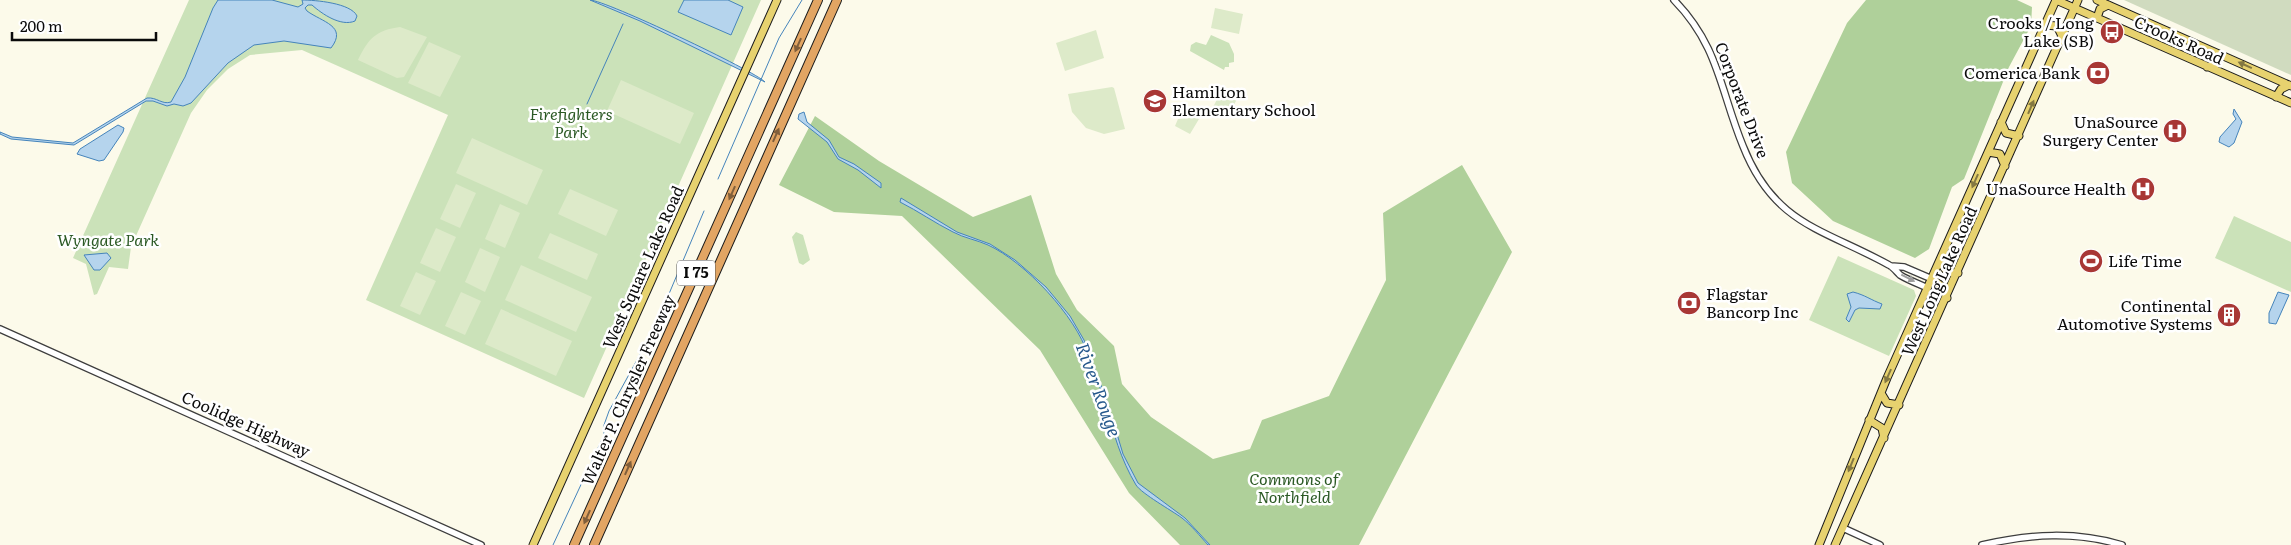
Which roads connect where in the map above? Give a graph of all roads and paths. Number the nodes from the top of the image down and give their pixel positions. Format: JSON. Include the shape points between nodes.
{"nodes":[{"id":1,"x":777,"y":0,"type":"edge"},
{"id":2,"x":818,"y":0,"type":"edge"},
{"id":3,"x":836,"y":0,"type":"edge"},
{"id":4,"x":1674,"y":0,"type":"edge"},
{"id":5,"x":2056,"y":0,"type":"edge"},
{"id":6,"x":2078,"y":0,"type":"edge"},
{"id":7,"x":2097,"y":0,"type":"edge"},
{"id":8,"x":2108,"y":5,"type":"junction"},
{"id":9,"x":2075,"y":8,"type":"junction"},
{"id":10,"x":2097,"y":18,"type":"junction"},
{"id":11,"x":2045,"y":25,"type":"junction"},
{"id":12,"x":2062,"y":36,"type":"junction"},
{"id":13,"x":2219,"y":54,"type":"junction"},
{"id":14,"x":2207,"y":67,"type":"junction"},
{"id":15,"x":2290,"y":86,"type":"edge"},
{"id":16,"x":2276,"y":97,"type":"junction"},
{"id":17,"x":2291,"y":103,"type":"edge"},
{"id":18,"x":2001,"y":122,"type":"junction"},
{"id":19,"x":2019,"y":136,"type":"junction"},
{"id":20,"x":1988,"y":152,"type":"junction"},
{"id":21,"x":2006,"y":166,"type":"junction"},
{"id":22,"x":1941,"y":258,"type":"junction"},
{"id":23,"x":1891,"y":266,"type":"junction"},
{"id":24,"x":1958,"y":272,"type":"junction"},
{"id":25,"x":1932,"y":279,"type":"junction"},
{"id":26,"x":1928,"y":288,"type":"junction"},
{"id":27,"x":1947,"y":298,"type":"junction"},
{"id":28,"x":0,"y":328,"type":"edge"},
{"id":29,"x":1881,"y":392,"type":"junction"},
{"id":30,"x":1899,"y":405,"type":"junction"},
{"id":31,"x":1869,"y":420,"type":"junction"},
{"id":32,"x":1884,"y":438,"type":"junction"},
{"id":33,"x":1843,"y":528,"type":"junction"},
{"id":34,"x":481,"y":545,"type":"edge"},
{"id":35,"x":533,"y":545,"type":"edge"},
{"id":36,"x":574,"y":545,"type":"edge"},
{"id":37,"x":594,"y":545,"type":"edge"},
{"id":38,"x":1819,"y":545,"type":"edge"},
{"id":39,"x":1835,"y":545,"type":"edge"},
{"id":40,"x":1880,"y":545,"type":"edge"},
{"id":41,"x":1982,"y":545,"type":"edge"},
{"id":42,"x":2122,"y":545,"type":"edge"}],
"edges":[{"from":1,"to":35,"type":"main road","name":"West Square Lake Road"},
{"from":2,"to":36,"type":"highway","name":"Walter P. Chrysler Freeway","number":"I 75","one_way":true},
{"from":37,"to":3,"type":"highway","name":"Walter P. Chrysler Freeway","number":"I 75","one_way":true},
{"from":4,"to":23,"type":"street","name":"Corporate Drive","via":[[1711,51],[1746,154],[1769,192],[1812,229]]},
{"from":5,"to":9,"type":"main road","name":"Crooks Road"},
{"from":5,"to":11,"type":"main road","name":"West Long Lake Road"},
{"from":6,"to":9,"type":"main road","name":"West Long Lake Road"},
{"from":7,"to":8,"type":"main road","name":"Crooks Road"},
{"from":8,"to":10,"type":"main road","via":[[2100,9]]},
{"from":8,"to":13,"type":"main road","name":"Crooks Road"},
{"from":9,"to":10,"type":"main road","name":"Crooks Road"},
{"from":9,"to":12,"type":"main road","name":"West Long Lake Road"},
{"from":10,"to":14,"type":"main road","name":"Crooks Road"},
{"from":11,"to":12,"type":"main road","via":[[2056,26]]},
{"from":11,"to":18,"type":"main road","name":"West Long Lake Road"},
{"from":19,"to":12,"type":"main road","name":"West Long Lake Road","one_way":true},
{"from":13,"to":14,"type":"main road","via":[[2217,64]]},
{"from":15,"to":13,"type":"main road","name":"Crooks Road","one_way":true},
{"from":14,"to":16,"type":"main road","name":"Crooks Road"},
{"from":15,"to":16,"type":"main road","via":[[2281,89]]},
{"from":16,"to":17,"type":"main road","name":"Crooks Road"},
{"from":18,"to":19,"type":"main road","via":[[2006,133]]},
{"from":18,"to":20,"type":"main road","name":"West Long Lake Road"},
{"from":19,"to":21,"type":"main road","name":"West Long Lake Road"},
{"from":20,"to":21,"type":"main road","via":[[2000,154]]},
{"from":20,"to":22,"type":"main road","name":"West Long Lake Road","one_way":true},
{"from":21,"to":24,"type":"main road","name":"West Long Lake Road"},
{"from":22,"to":24,"type":"main road","via":[[1945,270]]},
{"from":22,"to":25,"type":"main road","name":"West Long Lake Road"},
{"from":23,"to":25,"type":"street","name":"Corporate Drive","via":[[1904,267]]},
{"from":23,"to":26,"type":"street","name":"Corporate Drive","one_way":true,"via":[[1901,276]]},
{"from":24,"to":27,"type":"main road","name":"West Long Lake Road"},
{"from":25,"to":26,"type":"main road","name":"West Long Lake Road"},
{"from":25,"to":27,"type":"main road","via":[[1943,287]]},
{"from":26,"to":29,"type":"main road","name":"West Long Lake Road","one_way":true},
{"from":27,"to":30,"type":"main road","name":"West Long Lake Road"},
{"from":28,"to":34,"type":"street","name":"Coolidge Highway"},
{"from":29,"to":30,"type":"main road","via":[[1887,404]]},
{"from":29,"to":31,"type":"main road","name":"West Long Lake Road"},
{"from":30,"to":32,"type":"main road","name":"West Long Lake Road"},
{"from":31,"to":32,"type":"main road","via":[[1882,428]]},
{"from":31,"to":38,"type":"main road","name":"West Long Lake Road","one_way":true},
{"from":32,"to":33,"type":"main road","name":"West Long Lake Road"},
{"from":33,"to":39,"type":"main road","name":"West Long Lake Road"},
{"from":33,"to":40,"type":"street"},
{"from":41,"to":42,"type":"street","via":[[2028,536],[2059,535],[2089,537]]}]}
